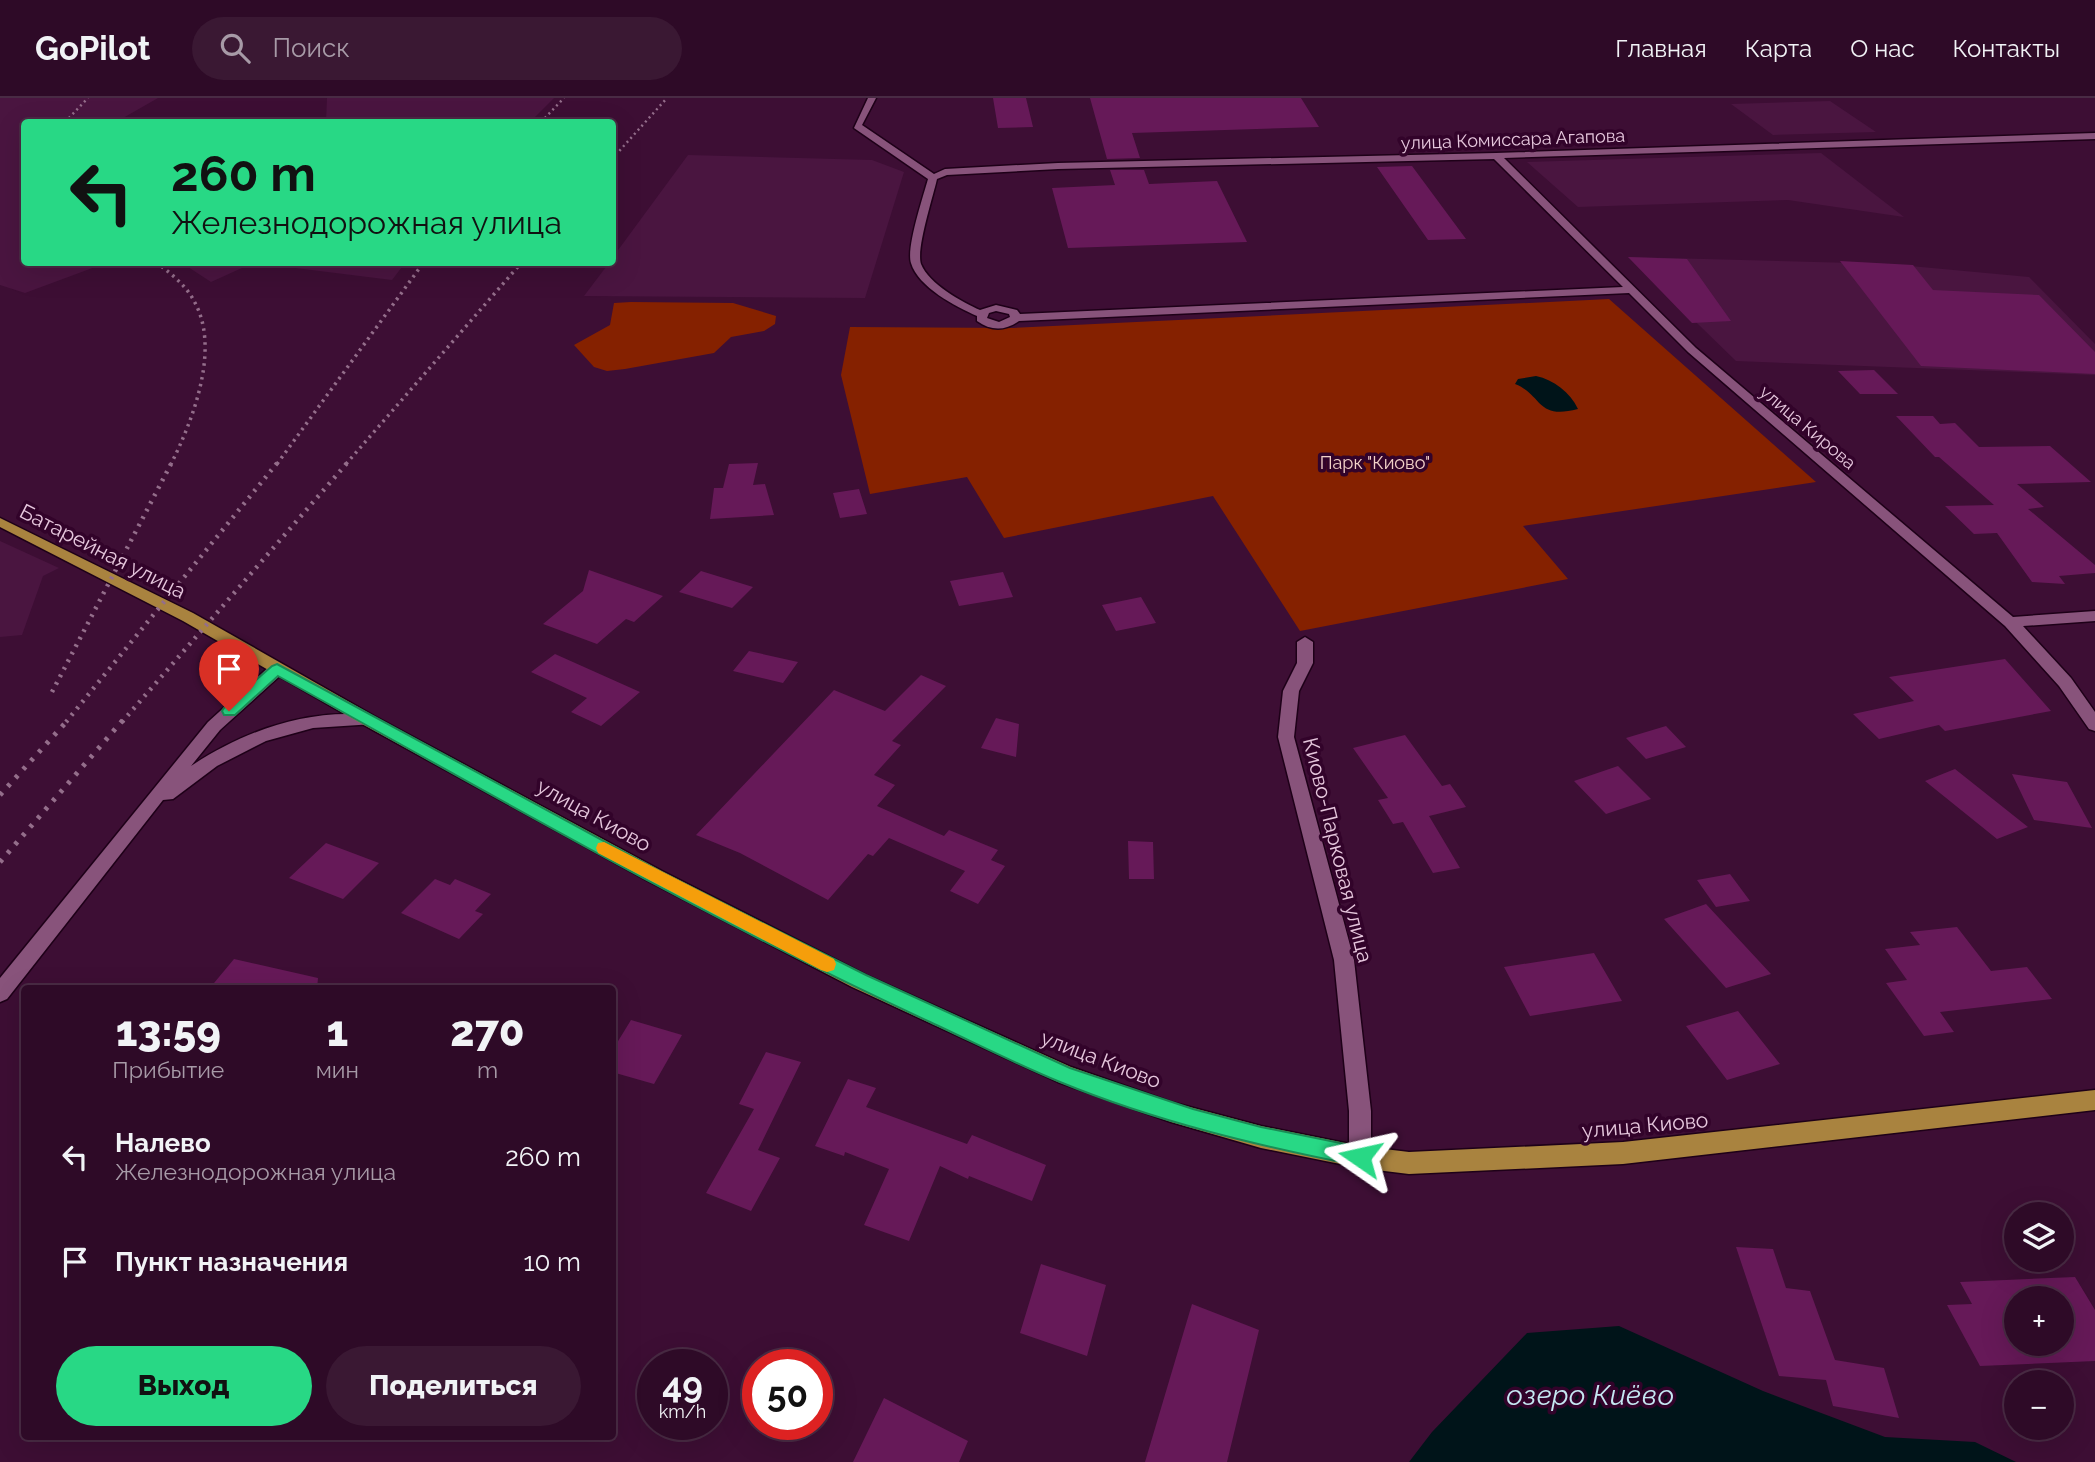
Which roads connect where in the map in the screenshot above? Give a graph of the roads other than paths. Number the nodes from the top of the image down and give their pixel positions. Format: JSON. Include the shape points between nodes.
{"nodes":[{"id":1,"x":872,"y":98,"type":"edge"},
{"id":2,"x":2095,"y":136,"type":"edge"},
{"id":3,"x":1496,"y":156,"type":"junction"},
{"id":4,"x":933,"y":178,"type":"junction"},
{"id":5,"x":1634,"y":290,"type":"junction"},
{"id":6,"x":0,"y":522,"type":"edge"},
{"id":7,"x":2095,"y":616,"type":"edge"},
{"id":8,"x":188,"y":617,"type":"joint"},
{"id":9,"x":2010,"y":622,"type":"junction"},
{"id":10,"x":1305,"y":642,"type":"dead end"},
{"id":11,"x":277,"y":669,"type":"junction"},
{"id":12,"x":368,"y":720,"type":"junction"},
{"id":13,"x":2095,"y":725,"type":"edge"},
{"id":14,"x":133,"y":824,"type":"junction"},
{"id":15,"x":0,"y":993,"type":"edge"},
{"id":16,"x":2095,"y":1100,"type":"edge"},
{"id":17,"x":1360,"y":1157,"type":"junction"}],
"edges":[{"from":1,"to":4,"type":"street","via":[[856,126]]},
{"from":2,"to":3,"type":"street","name":"улица Комиссара Агапова"},
{"from":3,"to":4,"type":"street","name":"улица Комиссара Агапова","via":[[1031,167],[945,172]]},
{"from":3,"to":5,"type":"street","name":"улица Кирова"},
{"from":4,"to":5,"type":"street","via":[[915,262],[953,302],[995,325],[1016,318]]},
{"from":5,"to":9,"type":"street","name":"улица Кирова","via":[[1692,350]]},
{"from":6,"to":8,"type":"main road","name":"Батарейная улица"},
{"from":7,"to":9,"type":"street"},
{"from":8,"to":11,"type":"main road","name":"улица Киово"},
{"from":9,"to":13,"type":"street","name":"улица Кирова","via":[[2065,682]]},
{"from":10,"to":17,"type":"street","name":"Киово-Парковая улица","via":[[1305,663],[1291,691],[1286,737],[1344,960],[1360,1111]]},
{"from":11,"to":12,"type":"main road","name":"улица Киово"},
{"from":11,"to":14,"type":"street","via":[[214,726]]},
{"from":12,"to":14,"type":"street","via":[[312,722],[250,741],[178,784]]},
{"from":12,"to":17,"type":"main road","name":"улица Киово","via":[[847,975],[1066,1076],[1261,1137]]},
{"from":14,"to":15,"type":"street"},
{"from":16,"to":17,"type":"main road","name":"улица Киово","via":[[1623,1153],[1409,1163]]}]}
